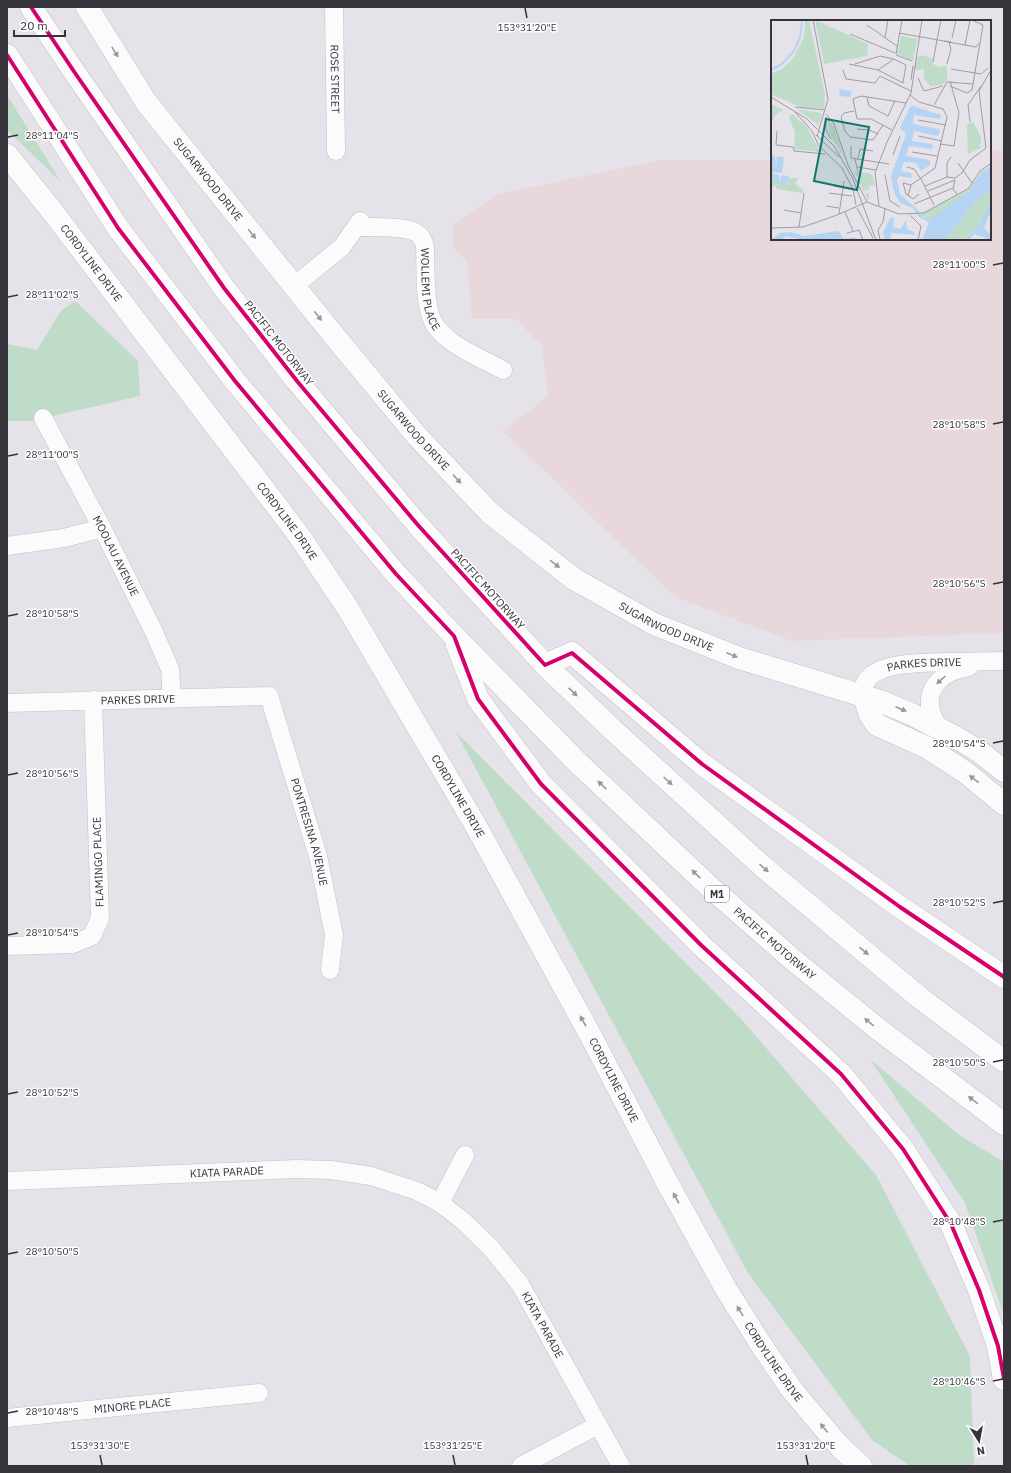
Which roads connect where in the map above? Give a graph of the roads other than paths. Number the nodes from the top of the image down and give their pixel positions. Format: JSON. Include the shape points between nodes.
{"nodes":[{"id":1,"x":31,"y":7,"type":"edge"},
{"id":2,"x":87,"y":7,"type":"edge"},
{"id":3,"x":334,"y":7,"type":"edge"},
{"id":4,"x":7,"y":55,"type":"edge"},
{"id":5,"x":336,"y":151,"type":"dead end"},
{"id":6,"x":7,"y":155,"type":"edge"},
{"id":7,"x":294,"y":286,"type":"junction"},
{"id":8,"x":503,"y":370,"type":"dead end"},
{"id":9,"x":43,"y":418,"type":"dead end"},
{"id":10,"x":102,"y":528,"type":"junction"},
{"id":11,"x":7,"y":546,"type":"edge"},
{"id":12,"x":454,"y":636,"type":"junction"},
{"id":13,"x":1004,"y":662,"type":"edge"},
{"id":14,"x":545,"y":665,"type":"junction"},
{"id":15,"x":269,"y":696,"type":"joint"},
{"id":16,"x":864,"y":696,"type":"junction"},
{"id":17,"x":172,"y":698,"type":"junction"},
{"id":18,"x":93,"y":700,"type":"junction"},
{"id":19,"x":7,"y":703,"type":"edge"},
{"id":20,"x":939,"y":728,"type":"junction"},
{"id":21,"x":1004,"y":771,"type":"edge"},
{"id":22,"x":1004,"y":804,"type":"edge"},
{"id":23,"x":7,"y":946,"type":"edge"},
{"id":24,"x":330,"y":970,"type":"dead end"},
{"id":25,"x":1004,"y":977,"type":"edge"},
{"id":26,"x":1004,"y":1061,"type":"edge"},
{"id":27,"x":1004,"y":1124,"type":"edge"},
{"id":28,"x":465,"y":1155,"type":"dead end"},
{"id":29,"x":7,"y":1181,"type":"edge"},
{"id":30,"x":440,"y":1203,"type":"junction"},
{"id":31,"x":1004,"y":1379,"type":"edge"},
{"id":32,"x":259,"y":1393,"type":"dead end"},
{"id":33,"x":7,"y":1418,"type":"edge"},
{"id":34,"x":598,"y":1425,"type":"junction"},
{"id":35,"x":521,"y":1466,"type":"edge"},
{"id":36,"x":621,"y":1466,"type":"edge"},
{"id":37,"x":861,"y":1466,"type":"edge"}],
"edges":[{"from":1,"to":14,"type":"main road","name":"PACIFIC MOTORWAY","via":[[228,294],[417,524]]},
{"from":2,"to":7,"type":"main road","name":"SUGARWOOD DRIVE","one_way":true,"via":[[146,102]]},
{"from":3,"to":5,"type":"street","name":"ROSE STREET"},
{"from":4,"to":12,"type":"main road","name":"PACIFIC MOTORWAY","number":"M1","via":[[118,228],[235,381],[396,574]]},
{"from":37,"to":6,"type":"main road","name":"CORDYLINE DRIVE","one_way":true,"via":[[841,1448],[792,1390],[726,1289],[476,826],[347,607],[289,521]]},
{"from":7,"to":8,"type":"street","name":"WOLLEMI PLACE","via":[[342,247],[358,224],[406,229],[418,234],[424,241],[428,304],[435,326],[452,343]]},
{"from":7,"to":16,"type":"main road","name":"SUGARWOOD DRIVE","one_way":true,"via":[[417,436],[490,513],[574,579],[654,624],[739,658]]},
{"from":9,"to":10,"type":"street","name":"MOOLAU AVENUE"},
{"from":10,"to":11,"type":"street","via":[[64,538]]},
{"from":10,"to":17,"type":"street","name":"MOOLAU AVENUE","via":[[170,669]]},
{"from":27,"to":12,"type":"main road","name":"PACIFIC MOTORWAY","number":"M1","one_way":true,"via":[[878,1030],[711,888],[578,762]]},
{"from":12,"to":31,"type":"main road","via":[[478,699],[541,784],[701,946],[841,1074],[903,1149],[951,1224],[979,1290],[998,1346]]},
{"from":13,"to":16,"type":"street","name":"PARKES DRIVE","via":[[916,663],[892,667],[876,673],[866,681],[863,688]]},
{"from":13,"to":20,"type":"street","name":"PARKES DRIVE","one_way":true,"via":[[963,668],[942,678],[932,690],[929,702],[933,718]]},
{"from":14,"to":25,"type":"main road","via":[[572,653],[702,764],[900,907]]},
{"from":14,"to":26,"type":"main road","name":"PACIFIC MOTORWAY","one_way":true,"via":[[612,730],[762,866],[920,998]]},
{"from":15,"to":17,"type":"street","name":"PARKES DRIVE"},
{"from":15,"to":24,"type":"street","name":"PONTRESINA AVENUE","via":[[318,856],[334,935]]},
{"from":16,"to":20,"type":"main road","name":"SUGARWOOD DRIVE","one_way":true,"via":[[893,706]]},
{"from":22,"to":16,"type":"main road","one_way":true,"via":[[965,772],[932,751],[874,722]]},
{"from":17,"to":18,"type":"street","name":"PARKES DRIVE"},
{"from":18,"to":19,"type":"street","name":"PARKES DRIVE"},
{"from":18,"to":23,"type":"street","name":"FLAMINGO PLACE","via":[[100,918],[92,936],[73,944]]},
{"from":20,"to":21,"type":"main road","name":"SUGARWOOD DRIVE","via":[[980,752]]},
{"from":28,"to":30,"type":"street"},
{"from":29,"to":30,"type":"street","name":"KIATA PARADE","via":[[296,1169],[332,1170],[377,1178],[417,1191]]},
{"from":30,"to":34,"type":"street","name":"KIATA PARADE","via":[[491,1248],[520,1284]]},
{"from":32,"to":33,"type":"street","name":"MINORE PLACE"},
{"from":34,"to":35,"type":"street"},
{"from":34,"to":36,"type":"street","name":"KIATA PARADE"}]}
